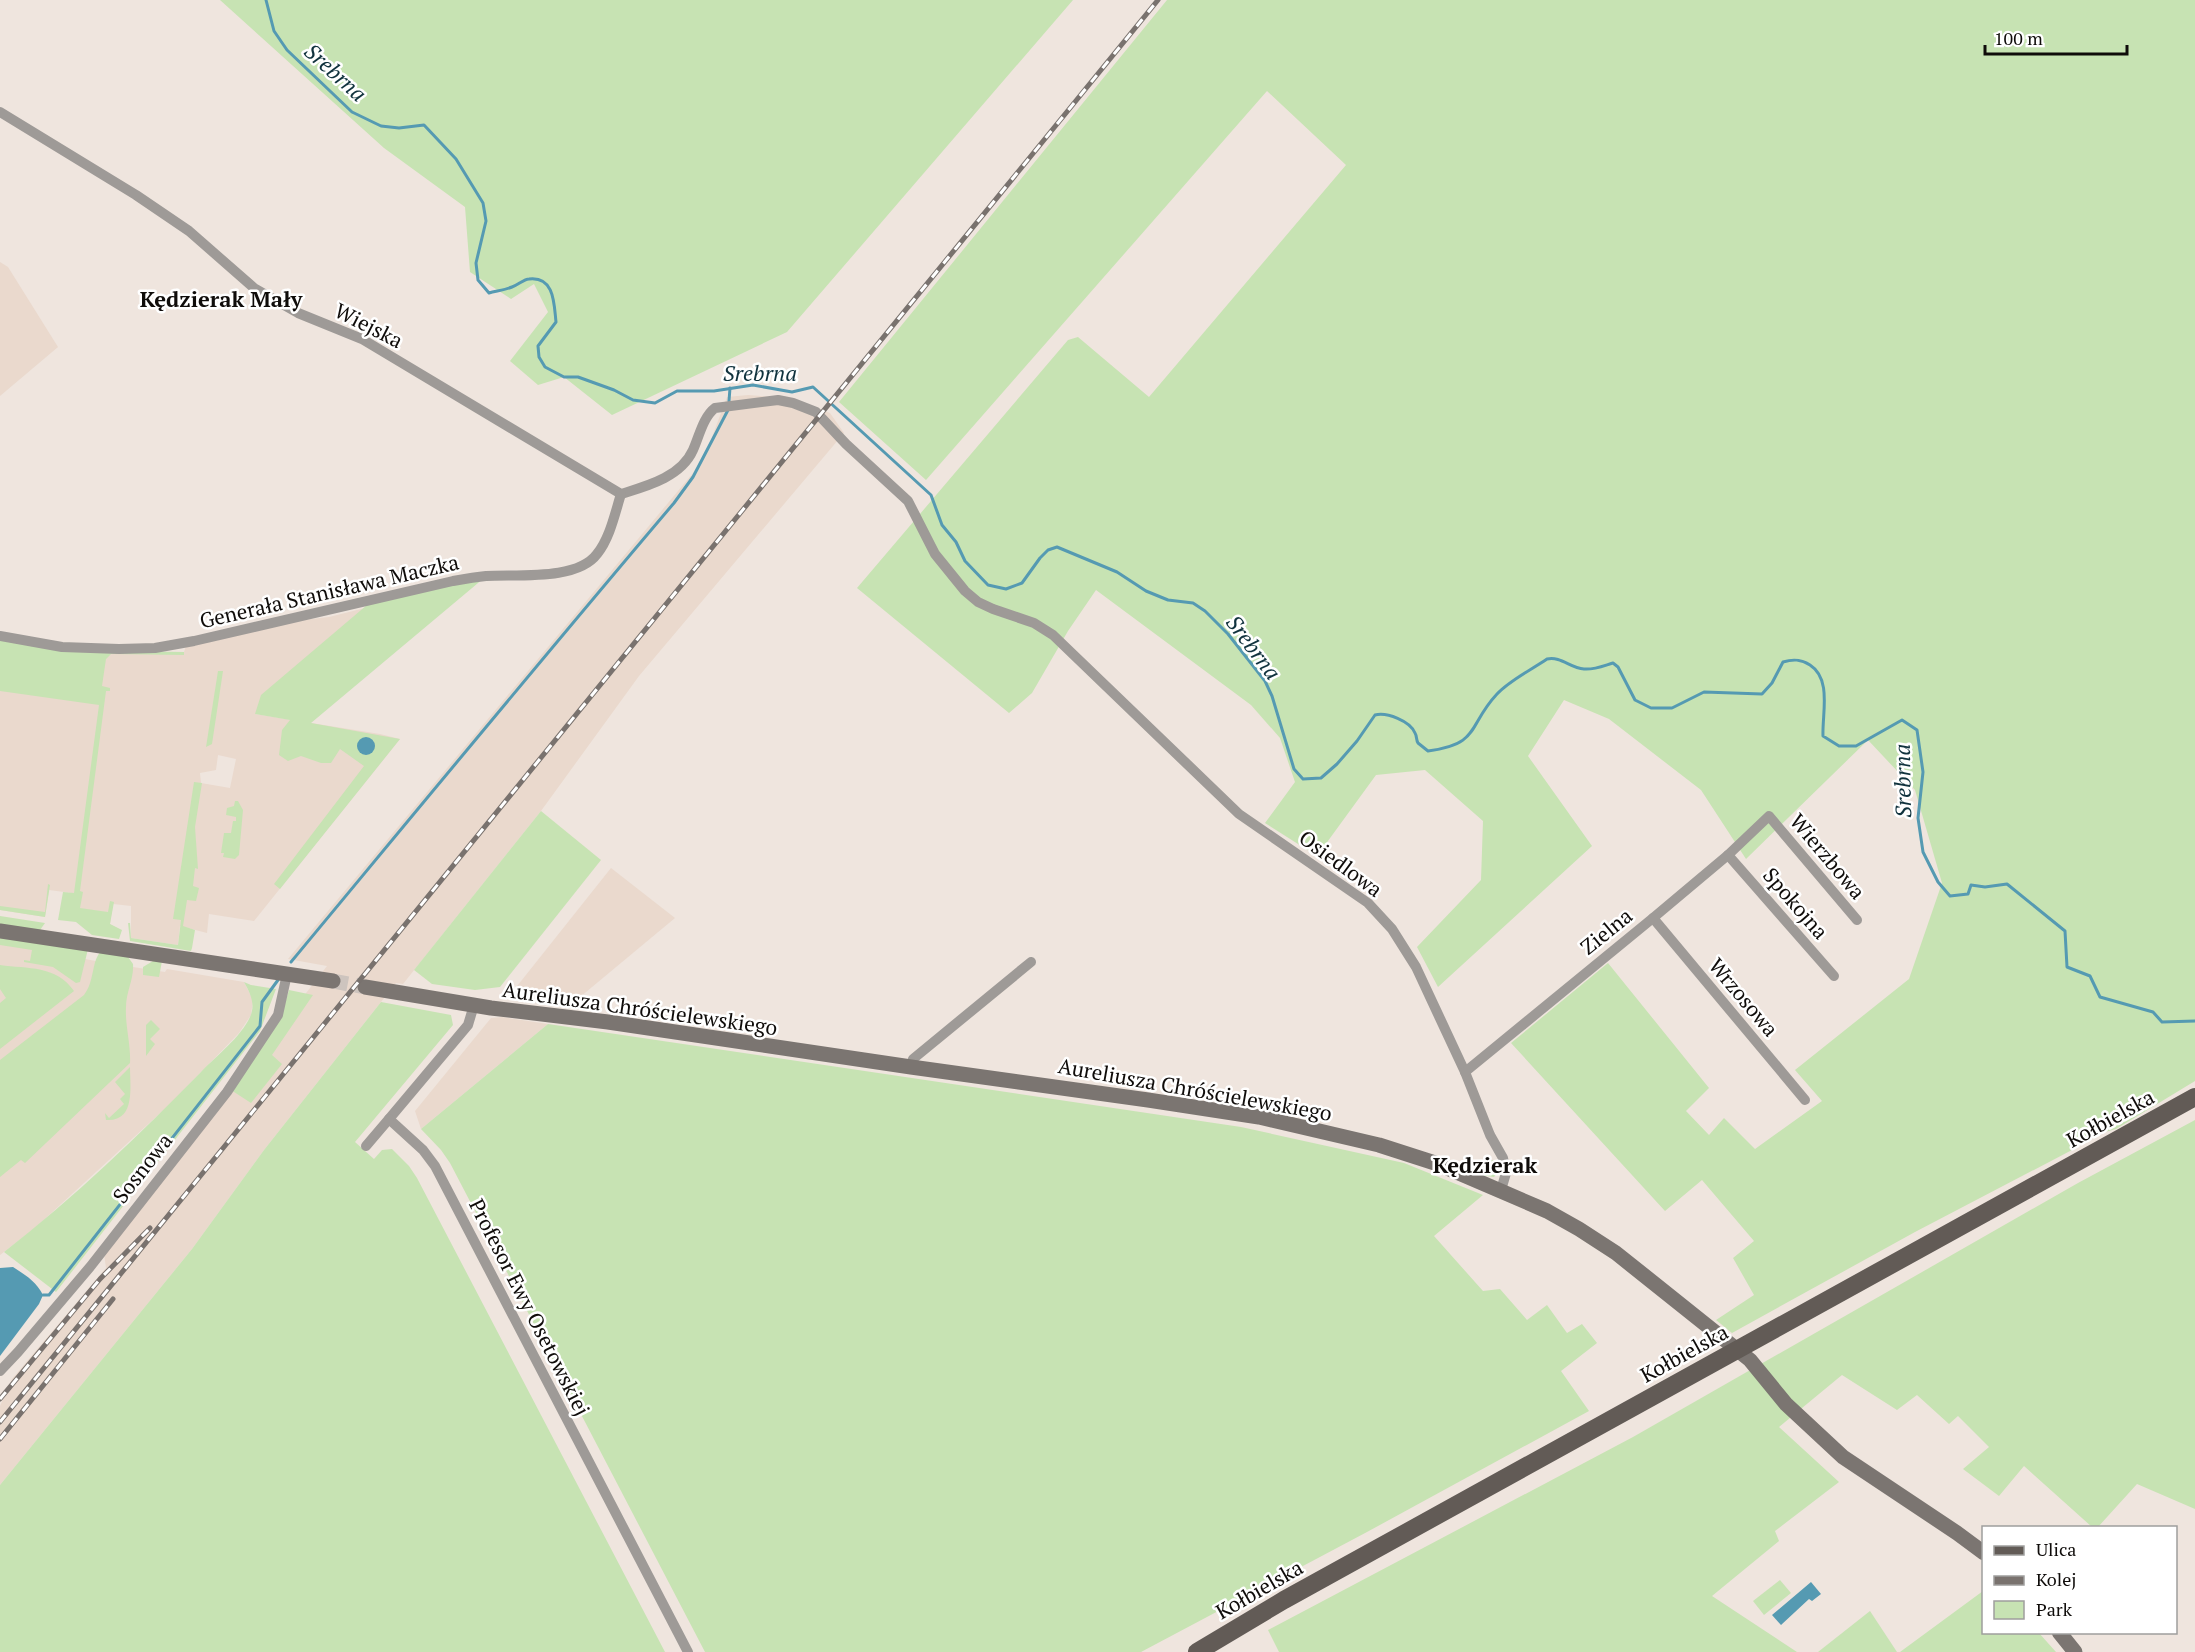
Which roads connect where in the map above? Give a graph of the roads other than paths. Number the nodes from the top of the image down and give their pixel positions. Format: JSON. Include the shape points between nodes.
{"nodes":[{"id":1,"x":0,"y":112,"type":"edge"},
{"id":2,"x":621,"y":494,"type":"junction"},
{"id":3,"x":0,"y":636,"type":"edge"},
{"id":4,"x":1769,"y":816,"type":"joint"},
{"id":5,"x":1728,"y":855,"type":"junction"},
{"id":6,"x":1653,"y":918,"type":"junction"},
{"id":7,"x":1857,"y":920,"type":"dead end"},
{"id":8,"x":0,"y":931,"type":"edge"},
{"id":9,"x":1031,"y":962,"type":"dead end"},
{"id":10,"x":287,"y":974,"type":"junction"},
{"id":11,"x":1834,"y":976,"type":"dead end"},
{"id":12,"x":333,"y":981,"type":"tunnel mouth"},
{"id":13,"x":365,"y":987,"type":"tunnel mouth"},
{"id":14,"x":474,"y":1005,"type":"junction"},
{"id":15,"x":910,"y":1067,"type":"junction"},
{"id":16,"x":1465,"y":1072,"type":"junction"},
{"id":17,"x":2195,"y":1097,"type":"edge"},
{"id":18,"x":1805,"y":1100,"type":"dead end"},
{"id":19,"x":389,"y":1119,"type":"junction"},
{"id":20,"x":366,"y":1146,"type":"dead end"},
{"id":21,"x":1501,"y":1190,"type":"junction"},
{"id":22,"x":1738,"y":1349,"type":"junction"},
{"id":23,"x":0,"y":1371,"type":"edge"},
{"id":24,"x":1982,"y":1552,"type":"edge"},
{"id":25,"x":2061,"y":1634,"type":"edge"},
{"id":26,"x":688,"y":1652,"type":"edge"},
{"id":27,"x":1197,"y":1652,"type":"edge"},
{"id":28,"x":2075,"y":1652,"type":"edge"}],
"edges":[{"from":1,"to":2,"type":"street","name":"Wiejska","via":[[180,225],[254,288],[298,313],[363,339]]},
{"from":2,"to":3,"type":"street","name":"Generała Stanisława Maczka","via":[[597,555],[584,565],[565,571],[453,581],[155,648],[62,647]]},
{"from":2,"to":16,"type":"street","name":"Osiedlowa","via":[[674,473],[684,465],[715,408],[778,400],[810,408],[908,501],[935,554],[965,591],[978,602],[1034,623],[1053,635],[1239,814],[1368,903],[1392,929],[1416,967]]},
{"from":4,"to":5,"type":"street","name":"Zielna"},
{"from":4,"to":7,"type":"street","name":"Wierzbowa"},
{"from":5,"to":6,"type":"street","name":"Zielna"},
{"from":5,"to":11,"type":"street","name":"Spokojna"},
{"from":6,"to":16,"type":"street","name":"Zielna"},
{"from":6,"to":18,"type":"street","name":"Wrzosowa"},
{"from":8,"to":10,"type":"street"},
{"from":9,"to":15,"type":"street","via":[[913,1059]]},
{"from":10,"to":12,"type":"street"},
{"from":10,"to":23,"type":"street","name":"Sosnowa","via":[[278,1015],[227,1092],[90,1267]]},
{"from":13,"to":14,"type":"street","name":"Aureliusza Chróścielewskiego"},
{"from":14,"to":15,"type":"street","name":"Aureliusza Chróścielewskiego"},
{"from":14,"to":19,"type":"street","via":[[471,1020]]},
{"from":15,"to":21,"type":"street","name":"Aureliusza Chróścielewskiego","via":[[1259,1118],[1378,1145]]},
{"from":16,"to":21,"type":"street","name":"Osiedlowa","via":[[1506,1166]]},
{"from":17,"to":22,"type":"main road","name":"Kołbielska"},
{"from":19,"to":20,"type":"street"},
{"from":19,"to":26,"type":"street","name":"Profesor Ewy Osetowskiej","via":[[435,1166]]},
{"from":21,"to":22,"type":"street","name":"Aureliusza Chróścielewskiego","via":[[1599,1241]]},
{"from":22,"to":24,"type":"street","name":"Aureliusza Chróścielewskiego","via":[[1786,1404],[1843,1457]]},
{"from":22,"to":27,"type":"main road","name":"Kołbielska"},
{"from":25,"to":28,"type":"street"}]}
